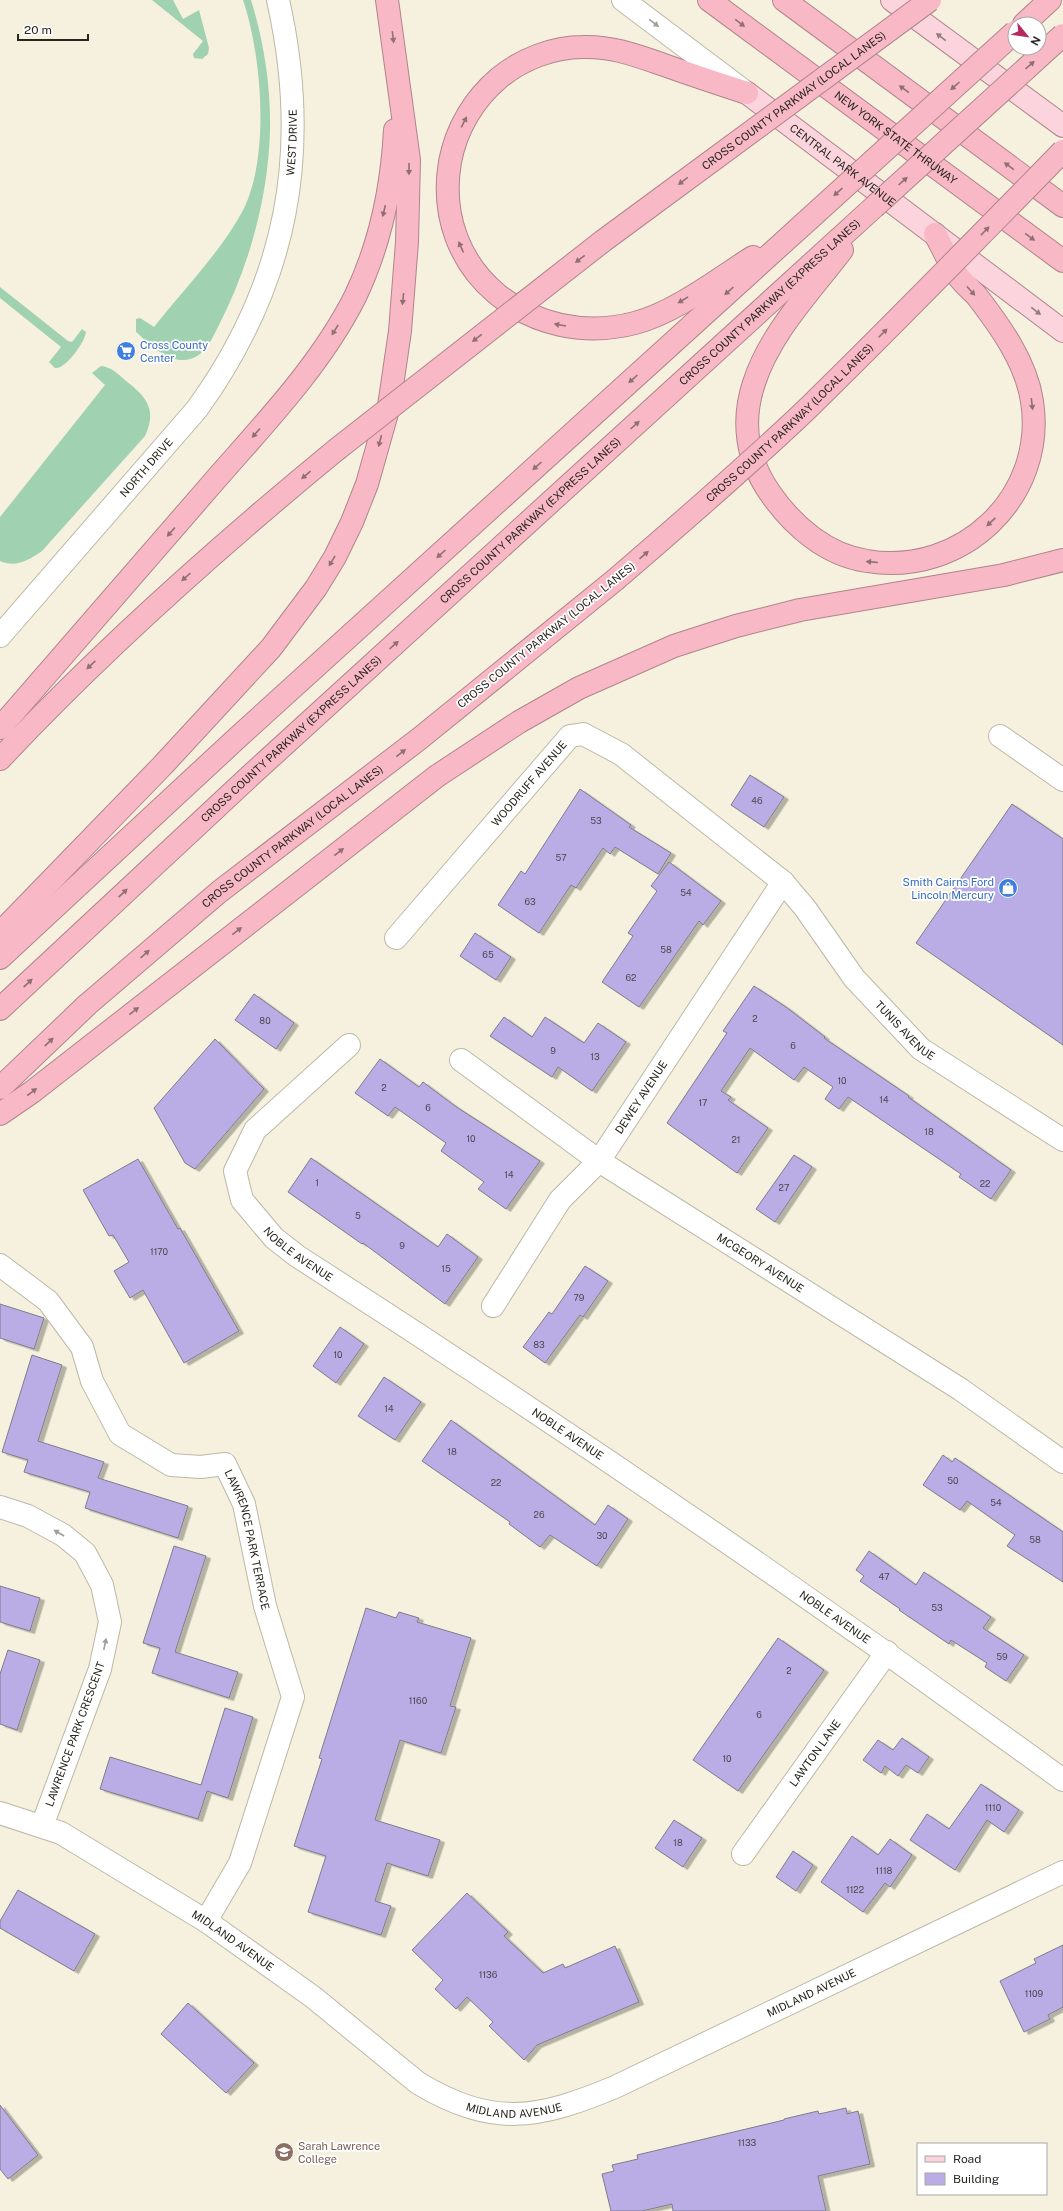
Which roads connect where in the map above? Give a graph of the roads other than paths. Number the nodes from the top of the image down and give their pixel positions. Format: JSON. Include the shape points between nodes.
{"nodes":[{"id":1,"x":278,"y":0,"type":"edge"},
{"id":2,"x":387,"y":0,"type":"edge"},
{"id":3,"x":623,"y":0,"type":"edge"},
{"id":4,"x":709,"y":0,"type":"edge"},
{"id":5,"x":784,"y":0,"type":"edge"},
{"id":6,"x":892,"y":0,"type":"edge"},
{"id":7,"x":930,"y":0,"type":"edge"},
{"id":8,"x":1049,"y":1,"type":"edge"},
{"id":9,"x":1033,"y":16,"type":"edge"},
{"id":10,"x":1063,"y":35,"type":"edge"},
{"id":11,"x":1007,"y":39,"type":"edge"},
{"id":12,"x":398,"y":75,"type":"junction"},
{"id":13,"x":747,"y":93,"type":"junction"},
{"id":14,"x":1063,"y":126,"type":"edge"},
{"id":15,"x":1063,"y":151,"type":"edge"},
{"id":16,"x":1063,"y":206,"type":"edge"},
{"id":17,"x":804,"y":224,"type":"junction"},
{"id":18,"x":936,"y":234,"type":"junction"},
{"id":19,"x":840,"y":244,"type":"junction"},
{"id":20,"x":1063,"y":261,"type":"edge"},
{"id":21,"x":265,"y":282,"type":"joint"},
{"id":22,"x":1063,"y":331,"type":"edge"},
{"id":23,"x":1063,"y":560,"type":"edge"},
{"id":24,"x":0,"y":636,"type":"edge"},
{"id":25,"x":0,"y":728,"type":"edge"},
{"id":26,"x":1000,"y":736,"type":"dead end"},
{"id":27,"x":0,"y":759,"type":"edge"},
{"id":28,"x":1063,"y":780,"type":"edge"},
{"id":29,"x":783,"y":882,"type":"junction"},
{"id":30,"x":0,"y":933,"type":"edge"},
{"id":31,"x":396,"y":938,"type":"dead end"},
{"id":32,"x":0,"y":958,"type":"edge"},
{"id":33,"x":0,"y":1009,"type":"edge"},
{"id":34,"x":349,"y":1045,"type":"dead end"},
{"id":35,"x":461,"y":1060,"type":"dead end"},
{"id":36,"x":0,"y":1088,"type":"edge"},
{"id":37,"x":0,"y":1114,"type":"edge"},
{"id":38,"x":1063,"y":1140,"type":"edge"},
{"id":39,"x":599,"y":1161,"type":"junction"},
{"id":40,"x":0,"y":1265,"type":"edge"},
{"id":41,"x":493,"y":1306,"type":"dead end"},
{"id":42,"x":1063,"y":1462,"type":"edge"},
{"id":43,"x":0,"y":1507,"type":"edge"},
{"id":44,"x":887,"y":1652,"type":"junction"},
{"id":45,"x":1063,"y":1780,"type":"edge"},
{"id":46,"x":0,"y":1814,"type":"edge"},
{"id":47,"x":42,"y":1826,"type":"junction"},
{"id":48,"x":743,"y":1854,"type":"dead end"},
{"id":49,"x":1063,"y":1872,"type":"edge"},
{"id":50,"x":206,"y":1921,"type":"junction"}],
"edges":[{"from":1,"to":21,"type":"street","name":"WEST DRIVE","via":[[294,99],[293,160],[284,218]]},
{"from":2,"to":12,"type":"highway","one_way":true},
{"from":3,"to":13,"type":"street","name":"CENTRAL PARK AVENUE","one_way":true},
{"from":4,"to":20,"type":"highway","name":"NEW YORK STATE THRUWAY","one_way":true},
{"from":16,"to":5,"type":"highway","one_way":true},
{"from":14,"to":6,"type":"main road","one_way":true},
{"from":7,"to":27,"type":"highway","name":"CROSS COUNTY PARKWAY (LOCAL LANES)","one_way":true,"bridge":true,"via":[[603,241],[336,450],[152,607],[80,676]]},
{"from":8,"to":9,"type":"highway"},
{"from":19,"to":10,"type":"highway","name":"CROSS COUNTY PARKWAY (EXPRESS LANES)","one_way":true,"bridge":true,"via":[[874,207]]},
{"from":11,"to":17,"type":"highway","one_way":true,"bridge":true},
{"from":12,"to":25,"type":"highway","one_way":true,"via":[[393,160],[379,231],[357,290],[337,328],[318,358],[266,422]]},
{"from":12,"to":30,"type":"highway","one_way":true,"via":[[409,160],[407,242],[400,331],[385,419],[367,484],[352,522],[316,588],[271,648],[163,765]]},
{"from":17,"to":13,"type":"highway","one_way":true,"via":[[659,314],[633,323],[601,328],[554,324],[514,307],[498,296],[474,269],[456,234],[451,215],[448,174],[458,134],[466,117],[490,86],[521,63],[562,49],[604,48],[642,57]]},
{"from":13,"to":18,"type":"main road","name":"CENTRAL PARK AVENUE"},
{"from":36,"to":15,"type":"highway","name":"CROSS COUNTY PARKWAY (LOCAL LANES)","one_way":true,"bridge":true,"via":[[94,999],[218,892],[419,739],[614,580],[714,494],[926,292]]},
{"from":17,"to":32,"type":"highway","one_way":true,"via":[[247,729]]},
{"from":18,"to":19,"type":"highway","one_way":true,"via":[[958,276],[999,327],[1020,365],[1032,401],[1032,442],[1020,482],[996,518],[964,544],[909,562],[866,561],[844,555],[808,534],[784,512],[766,487],[755,469],[750,448],[750,401],[754,382],[763,361],[774,340]]},
{"from":18,"to":22,"type":"main road","name":"CENTRAL PARK AVENUE","one_way":true},
{"from":33,"to":19,"type":"highway","name":"CROSS COUNTY PARKWAY (EXPRESS LANES)","one_way":true,"via":[[161,858]]},
{"from":21,"to":24,"type":"street","name":"NORTH DRIVE","via":[[230,358],[197,409]]},
{"from":37,"to":23,"type":"highway","one_way":true,"via":[[32,1092],[438,776],[518,722],[579,688],[674,646],[736,626],[824,606],[1004,575]]},
{"from":26,"to":28,"type":"street"},
{"from":29,"to":31,"type":"street","name":"WOODRUFF AVENUE","via":[[621,754],[583,734],[570,736]]},
{"from":29,"to":38,"type":"street","name":"TUNIS AVENUE","via":[[805,908],[854,978],[921,1049]]},
{"from":29,"to":39,"type":"street","name":"DEWEY AVENUE"},
{"from":34,"to":44,"type":"street","name":"NOBLE AVENUE","via":[[255,1130],[235,1171],[242,1200],[274,1238],[297,1256],[461,1361]]},
{"from":35,"to":39,"type":"street","name":"MCGEORY AVENUE"},
{"from":39,"to":41,"type":"street","name":"DEWEY AVENUE","via":[[560,1200]]},
{"from":39,"to":42,"type":"street","name":"MCGEORY AVENUE","via":[[960,1389]]},
{"from":40,"to":50,"type":"street","name":"LAWRENCE PARK TERRACE","via":[[48,1301],[82,1347],[92,1381],[120,1434],[171,1465],[201,1467],[225,1464],[244,1504],[265,1606],[293,1697],[240,1863]]},
{"from":47,"to":43,"type":"street","name":"LAWRENCE PARK CRESCENT","one_way":true,"via":[[100,1669],[110,1622],[102,1584],[85,1553],[63,1535],[28,1516]]},
{"from":44,"to":45,"type":"street","name":"NOBLE AVENUE"},
{"from":44,"to":48,"type":"street","name":"LAWTON LANE"},
{"from":46,"to":47,"type":"street","name":"MIDLAND AVENUE"},
{"from":47,"to":50,"type":"street","name":"MIDLAND AVENUE","via":[[81,1844]]},
{"from":49,"to":50,"type":"street","name":"MIDLAND AVENUE","via":[[615,2087],[552,2110],[516,2115],[487,2112],[462,2105],[441,2097],[418,2083],[313,1997]]}]}
